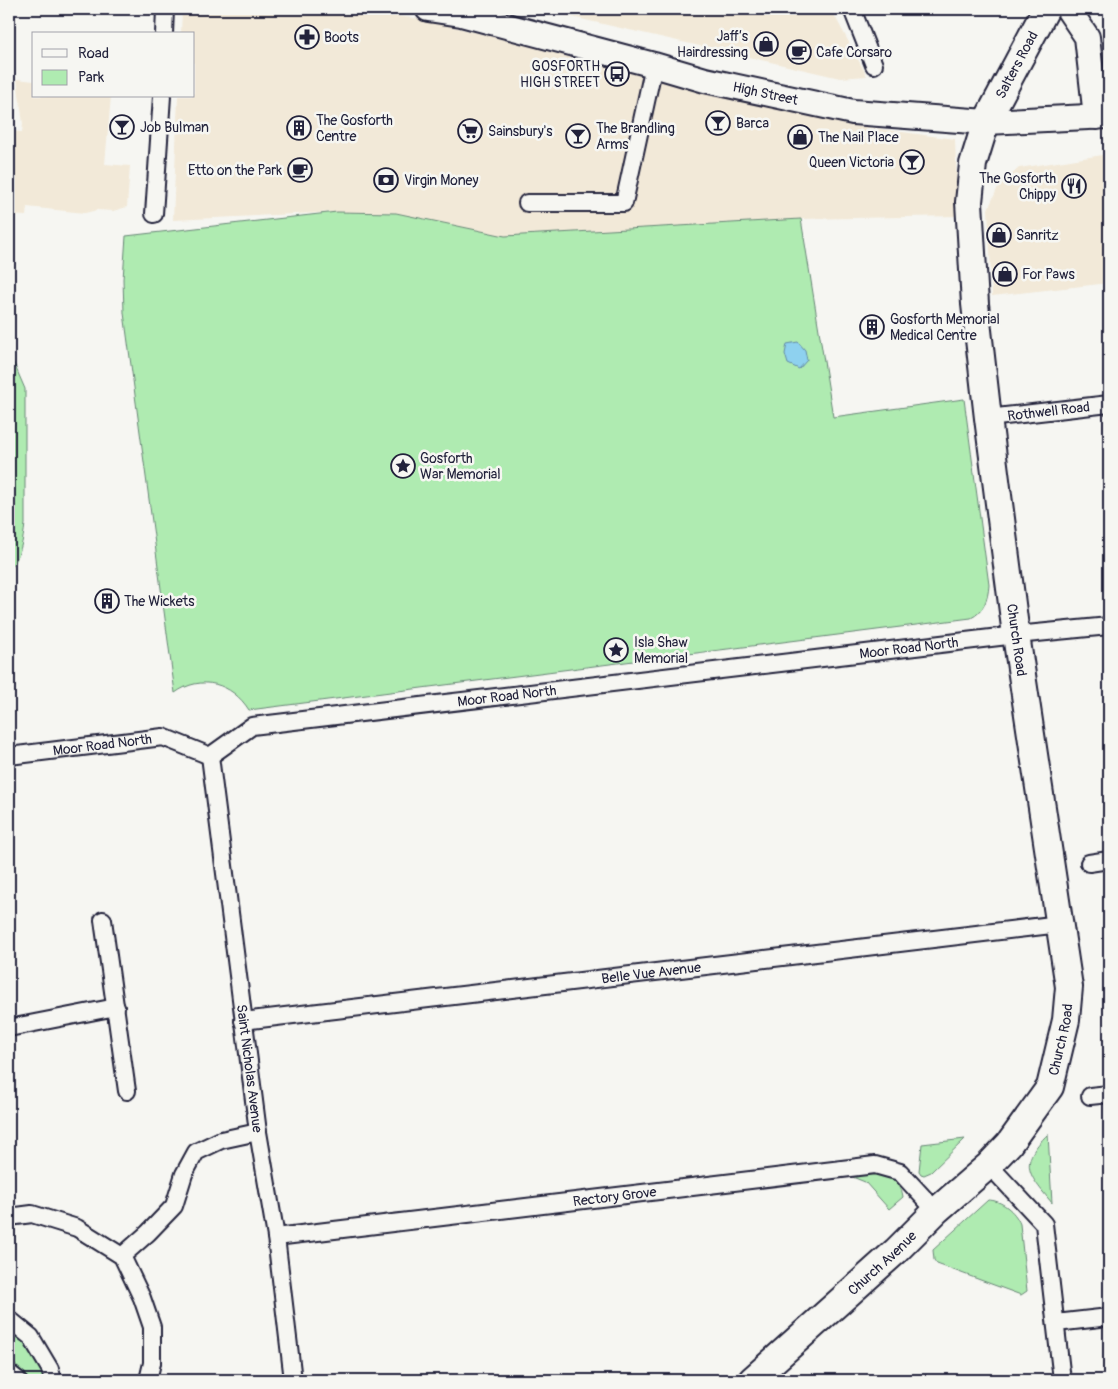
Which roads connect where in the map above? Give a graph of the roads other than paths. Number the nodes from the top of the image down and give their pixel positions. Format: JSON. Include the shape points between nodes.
{"nodes":[{"id":1,"x":164,"y":9,"type":"edge"},
{"id":2,"x":428,"y":9,"type":"edge"},
{"id":3,"x":852,"y":9,"type":"edge"},
{"id":4,"x":1046,"y":9,"type":"edge"},
{"id":5,"x":1068,"y":9,"type":"edge"},
{"id":6,"x":461,"y":11,"type":"edge"},
{"id":7,"x":164,"y":32,"type":"edge"},
{"id":8,"x":654,"y":65,"type":"junction"},
{"id":9,"x":874,"y":65,"type":"dead end"},
{"id":10,"x":162,"y":98,"type":"edge"},
{"id":11,"x":1103,"y":117,"type":"edge"},
{"id":12,"x":986,"y":122,"type":"junction"},
{"id":13,"x":527,"y":203,"type":"dead end"},
{"id":14,"x":154,"y":214,"type":"dead end"},
{"id":15,"x":1109,"y":404,"type":"edge"},
{"id":16,"x":988,"y":418,"type":"junction"},
{"id":17,"x":1109,"y":626,"type":"edge"},
{"id":18,"x":1016,"y":634,"type":"junction"},
{"id":19,"x":9,"y":756,"type":"edge"},
{"id":20,"x":210,"y":756,"type":"junction"},
{"id":21,"x":1109,"y":860,"type":"edge"},
{"id":22,"x":1089,"y":863,"type":"dead end"},
{"id":23,"x":104,"y":920,"type":"dead end"},
{"id":24,"x":1060,"y":924,"type":"junction"},
{"id":25,"x":116,"y":1007,"type":"junction"},
{"id":26,"x":243,"y":1021,"type":"junction"},
{"id":27,"x":9,"y":1028,"type":"edge"},
{"id":28,"x":128,"y":1091,"type":"dead end"},
{"id":29,"x":1109,"y":1094,"type":"edge"},
{"id":30,"x":1090,"y":1096,"type":"dead end"},
{"id":31,"x":258,"y":1132,"type":"junction"},
{"id":32,"x":1009,"y":1144,"type":"joint"},
{"id":33,"x":988,"y":1165,"type":"junction"},
{"id":34,"x":936,"y":1211,"type":"junction"},
{"id":35,"x":9,"y":1217,"type":"edge"},
{"id":36,"x":276,"y":1237,"type":"junction"},
{"id":37,"x":122,"y":1256,"type":"junction"},
{"id":38,"x":1109,"y":1317,"type":"edge"},
{"id":39,"x":9,"y":1319,"type":"edge"},
{"id":40,"x":1056,"y":1322,"type":"junction"},
{"id":41,"x":9,"y":1373,"type":"edge"},
{"id":42,"x":18,"y":1380,"type":"edge"},
{"id":43,"x":52,"y":1380,"type":"edge"},
{"id":44,"x":148,"y":1380,"type":"edge"},
{"id":45,"x":293,"y":1380,"type":"edge"},
{"id":46,"x":752,"y":1380,"type":"edge"},
{"id":47,"x":1062,"y":1380,"type":"edge"}],
"edges":[{"from":1,"to":7,"type":"street"},
{"from":2,"to":6,"type":"main road","name":"High Street"},
{"from":3,"to":9,"type":"street"},
{"from":4,"to":12,"type":"main road","name":"Salters Road"},
{"from":5,"to":11,"type":"main road","via":[[1087,37]]},
{"from":6,"to":8,"type":"main road","name":"High Street"},
{"from":8,"to":12,"type":"main road","name":"High Street","via":[[705,80],[853,112]]},
{"from":8,"to":13,"type":"street","via":[[624,203]]},
{"from":10,"to":14,"type":"street"},
{"from":11,"to":12,"type":"main road","name":"High Street"},
{"from":12,"to":16,"type":"main road","name":"Church Road","via":[[974,164],[969,202],[974,304]]},
{"from":15,"to":16,"type":"street","name":"Rothwell Road"},
{"from":16,"to":18,"type":"main road","name":"Church Road"},
{"from":17,"to":18,"type":"street","name":"Moor Road North"},
{"from":18,"to":20,"type":"street","name":"Moor Road North","via":[[252,726]]},
{"from":18,"to":24,"type":"main road","name":"Church Road"},
{"from":19,"to":20,"type":"street","name":"Moor Road North","via":[[163,737]]},
{"from":20,"to":26,"type":"street","name":"Saint Nicholas Avenue"},
{"from":21,"to":22,"type":"street"},
{"from":23,"to":25,"type":"street"},
{"from":24,"to":26,"type":"street","name":"Belle Vue Avenue"},
{"from":24,"to":32,"type":"main road","name":"Church Road","via":[[1069,987],[1066,1020],[1050,1087]]},
{"from":25,"to":27,"type":"street"},
{"from":25,"to":28,"type":"street"},
{"from":26,"to":31,"type":"street","name":"Saint Nicholas Avenue"},
{"from":29,"to":30,"type":"street"},
{"from":31,"to":36,"type":"street","name":"Saint Nicholas Avenue"},
{"from":31,"to":37,"type":"street","via":[[221,1140],[196,1152],[184,1174],[174,1206]]},
{"from":32,"to":33,"type":"main road","name":"Church Avenue"},
{"from":33,"to":34,"type":"main road","name":"Church Avenue"},
{"from":33,"to":40,"type":"street","via":[[1044,1224]]},
{"from":34,"to":36,"type":"street","name":"Rectory Grove","via":[[900,1172],[875,1165]]},
{"from":34,"to":46,"type":"main road","name":"Church Avenue"},
{"from":35,"to":37,"type":"street","via":[[32,1214],[77,1228]]},
{"from":36,"to":45,"type":"street","name":"Saint Nicholas Avenue"},
{"from":37,"to":44,"type":"street","via":[[152,1327],[152,1363]]},
{"from":38,"to":40,"type":"street"},
{"from":39,"to":43,"type":"street","via":[[31,1337],[50,1369]]},
{"from":40,"to":47,"type":"street"},
{"from":41,"to":42,"type":"street"}]}
